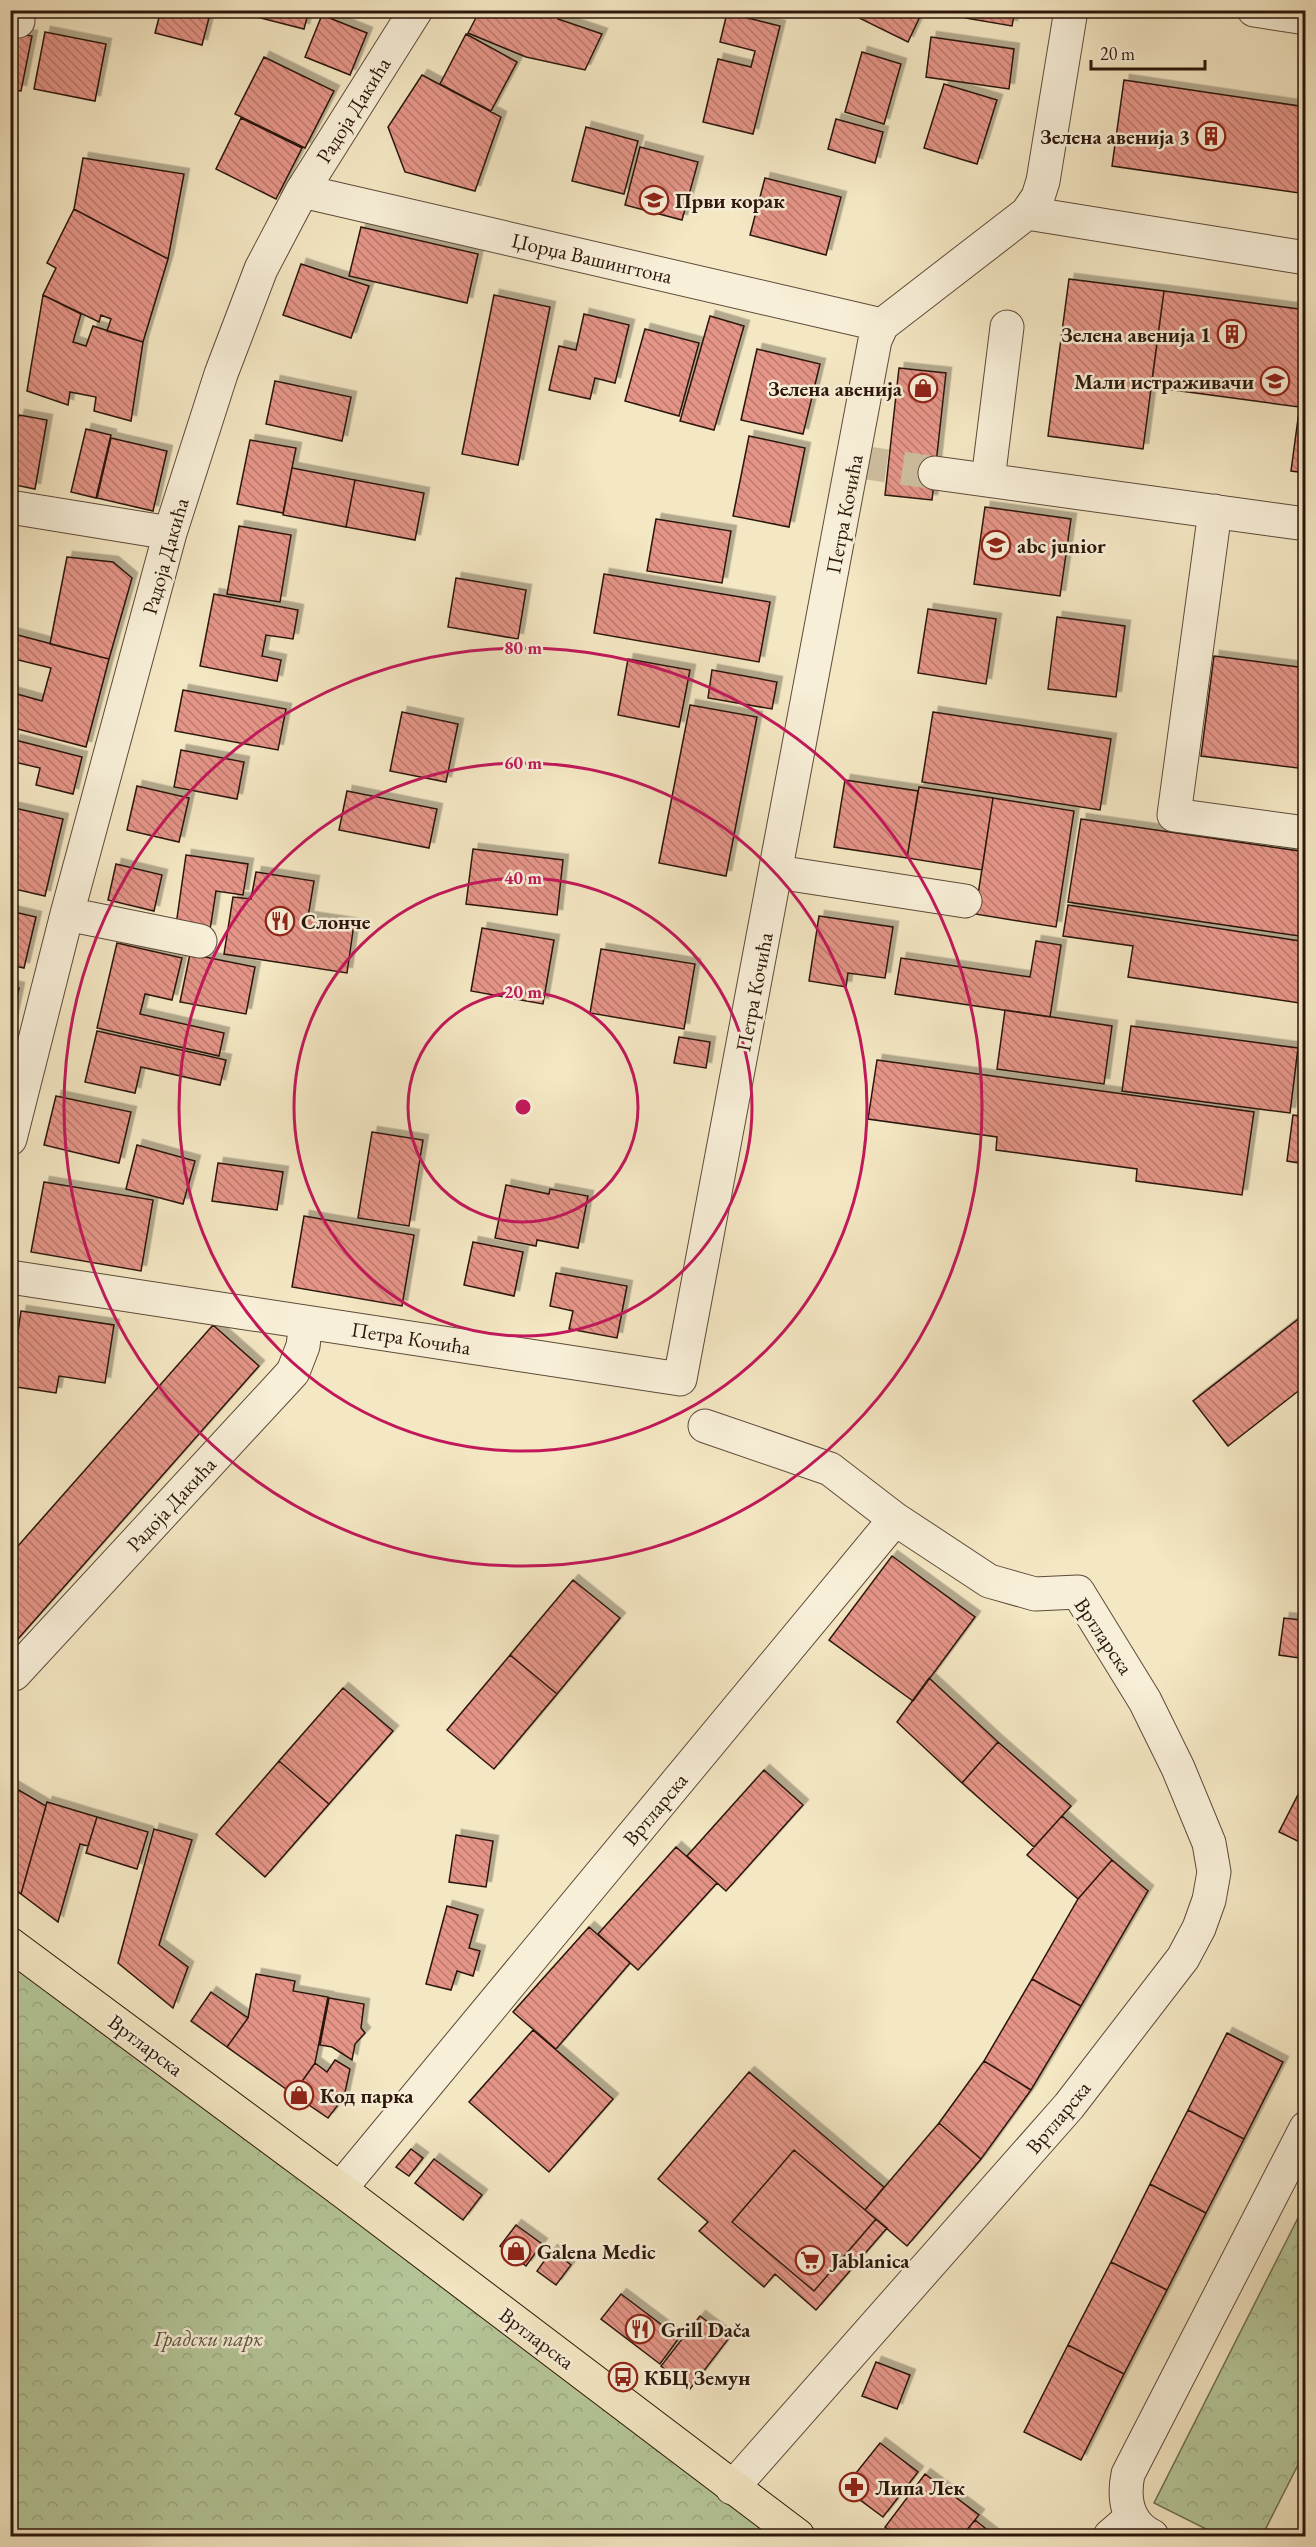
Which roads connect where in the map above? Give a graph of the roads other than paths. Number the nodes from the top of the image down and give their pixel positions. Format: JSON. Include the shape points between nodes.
{"nodes":[{"id":1,"x":416,"y":10,"type":"edge"},
{"id":2,"x":1071,"y":10,"type":"edge"},
{"id":3,"x":1254,"y":10,"type":"edge"},
{"id":4,"x":1305,"y":18,"type":"edge"},
{"id":5,"x":302,"y":191,"type":"junction"},
{"id":6,"x":1027,"y":213,"type":"junction"},
{"id":7,"x":1305,"y":258,"type":"edge"},
{"id":8,"x":882,"y":325,"type":"junction"},
{"id":9,"x":1007,"y":327,"type":"dead end"},
{"id":10,"x":935,"y":473,"type":"tunnel mouth"},
{"id":11,"x":988,"y":480,"type":"junction"},
{"id":12,"x":10,"y":507,"type":"edge"},
{"id":13,"x":1215,"y":511,"type":"junction"},
{"id":14,"x":1305,"y":524,"type":"edge"},
{"id":15,"x":170,"y":533,"type":"junction"},
{"id":16,"x":1305,"y":833,"type":"edge"},
{"id":17,"x":777,"y":872,"type":"junction"},
{"id":18,"x":965,"y":901,"type":"dead end"},
{"id":19,"x":67,"y":914,"type":"junction"},
{"id":20,"x":200,"y":941,"type":"dead end"},
{"id":21,"x":10,"y":1139,"type":"edge"},
{"id":22,"x":10,"y":1277,"type":"edge"},
{"id":23,"x":306,"y":1322,"type":"junction"},
{"id":24,"x":705,"y":1426,"type":"dead end"},
{"id":25,"x":895,"y":1519,"type":"junction"},
{"id":26,"x":14,"y":1674,"type":"dead end"},
{"id":27,"x":10,"y":1944,"type":"edge"},
{"id":28,"x":1305,"y":2128,"type":"edge"},
{"id":29,"x":340,"y":2189,"type":"junction"},
{"id":30,"x":732,"y":2488,"type":"junction"},
{"id":31,"x":1131,"y":2530,"type":"edge"},
{"id":32,"x":798,"y":2536,"type":"edge"}],
"edges":[{"from":1,"to":5,"type":"street","name":"Радоја Дакића"},
{"from":2,"to":6,"type":"street","via":[[1043,181]]},
{"from":3,"to":4,"type":"street"},
{"from":5,"to":8,"type":"street","name":"Џорџа Вашингтона"},
{"from":5,"to":15,"type":"street","name":"Радоја Дакића","via":[[261,269],[220,374]]},
{"from":6,"to":7,"type":"street"},
{"from":6,"to":8,"type":"street"},
{"from":8,"to":17,"type":"street","name":"Петра Кочића","via":[[875,340]]},
{"from":9,"to":11,"type":"street"},
{"from":10,"to":11,"type":"street"},
{"from":11,"to":13,"type":"street"},
{"from":12,"to":15,"type":"street"},
{"from":13,"to":14,"type":"street"},
{"from":13,"to":16,"type":"street","via":[[1174,815]]},
{"from":15,"to":19,"type":"street","name":"Радоја Дакића"},
{"from":17,"to":18,"type":"street"},
{"from":17,"to":23,"type":"street","name":"Петра Кочића","via":[[680,1379]]},
{"from":19,"to":20,"type":"street"},
{"from":19,"to":21,"type":"street","name":"Радоја Дакића"},
{"from":22,"to":23,"type":"street","name":"Петра Кочића"},
{"from":23,"to":26,"type":"street","name":"Радоја Дакића","via":[[303,1346],[293,1372]]},
{"from":24,"to":25,"type":"street","via":[[830,1469]]},
{"from":25,"to":29,"type":"street","name":"Вртларска"},
{"from":25,"to":30,"type":"street","name":"Вртларска","via":[[988,1581],[1035,1594],[1078,1592],[1145,1701],[1178,1768],[1209,1843],[1214,1872],[1199,1928],[1183,1958],[1069,2106]]},
{"from":27,"to":29,"type":"main road","name":"Вртларска"},
{"from":28,"to":31,"type":"street","via":[[1128,2474],[1125,2492]]},
{"from":29,"to":30,"type":"main road","name":"Вртларска"},
{"from":30,"to":32,"type":"main road","name":"Вртларска"}]}
